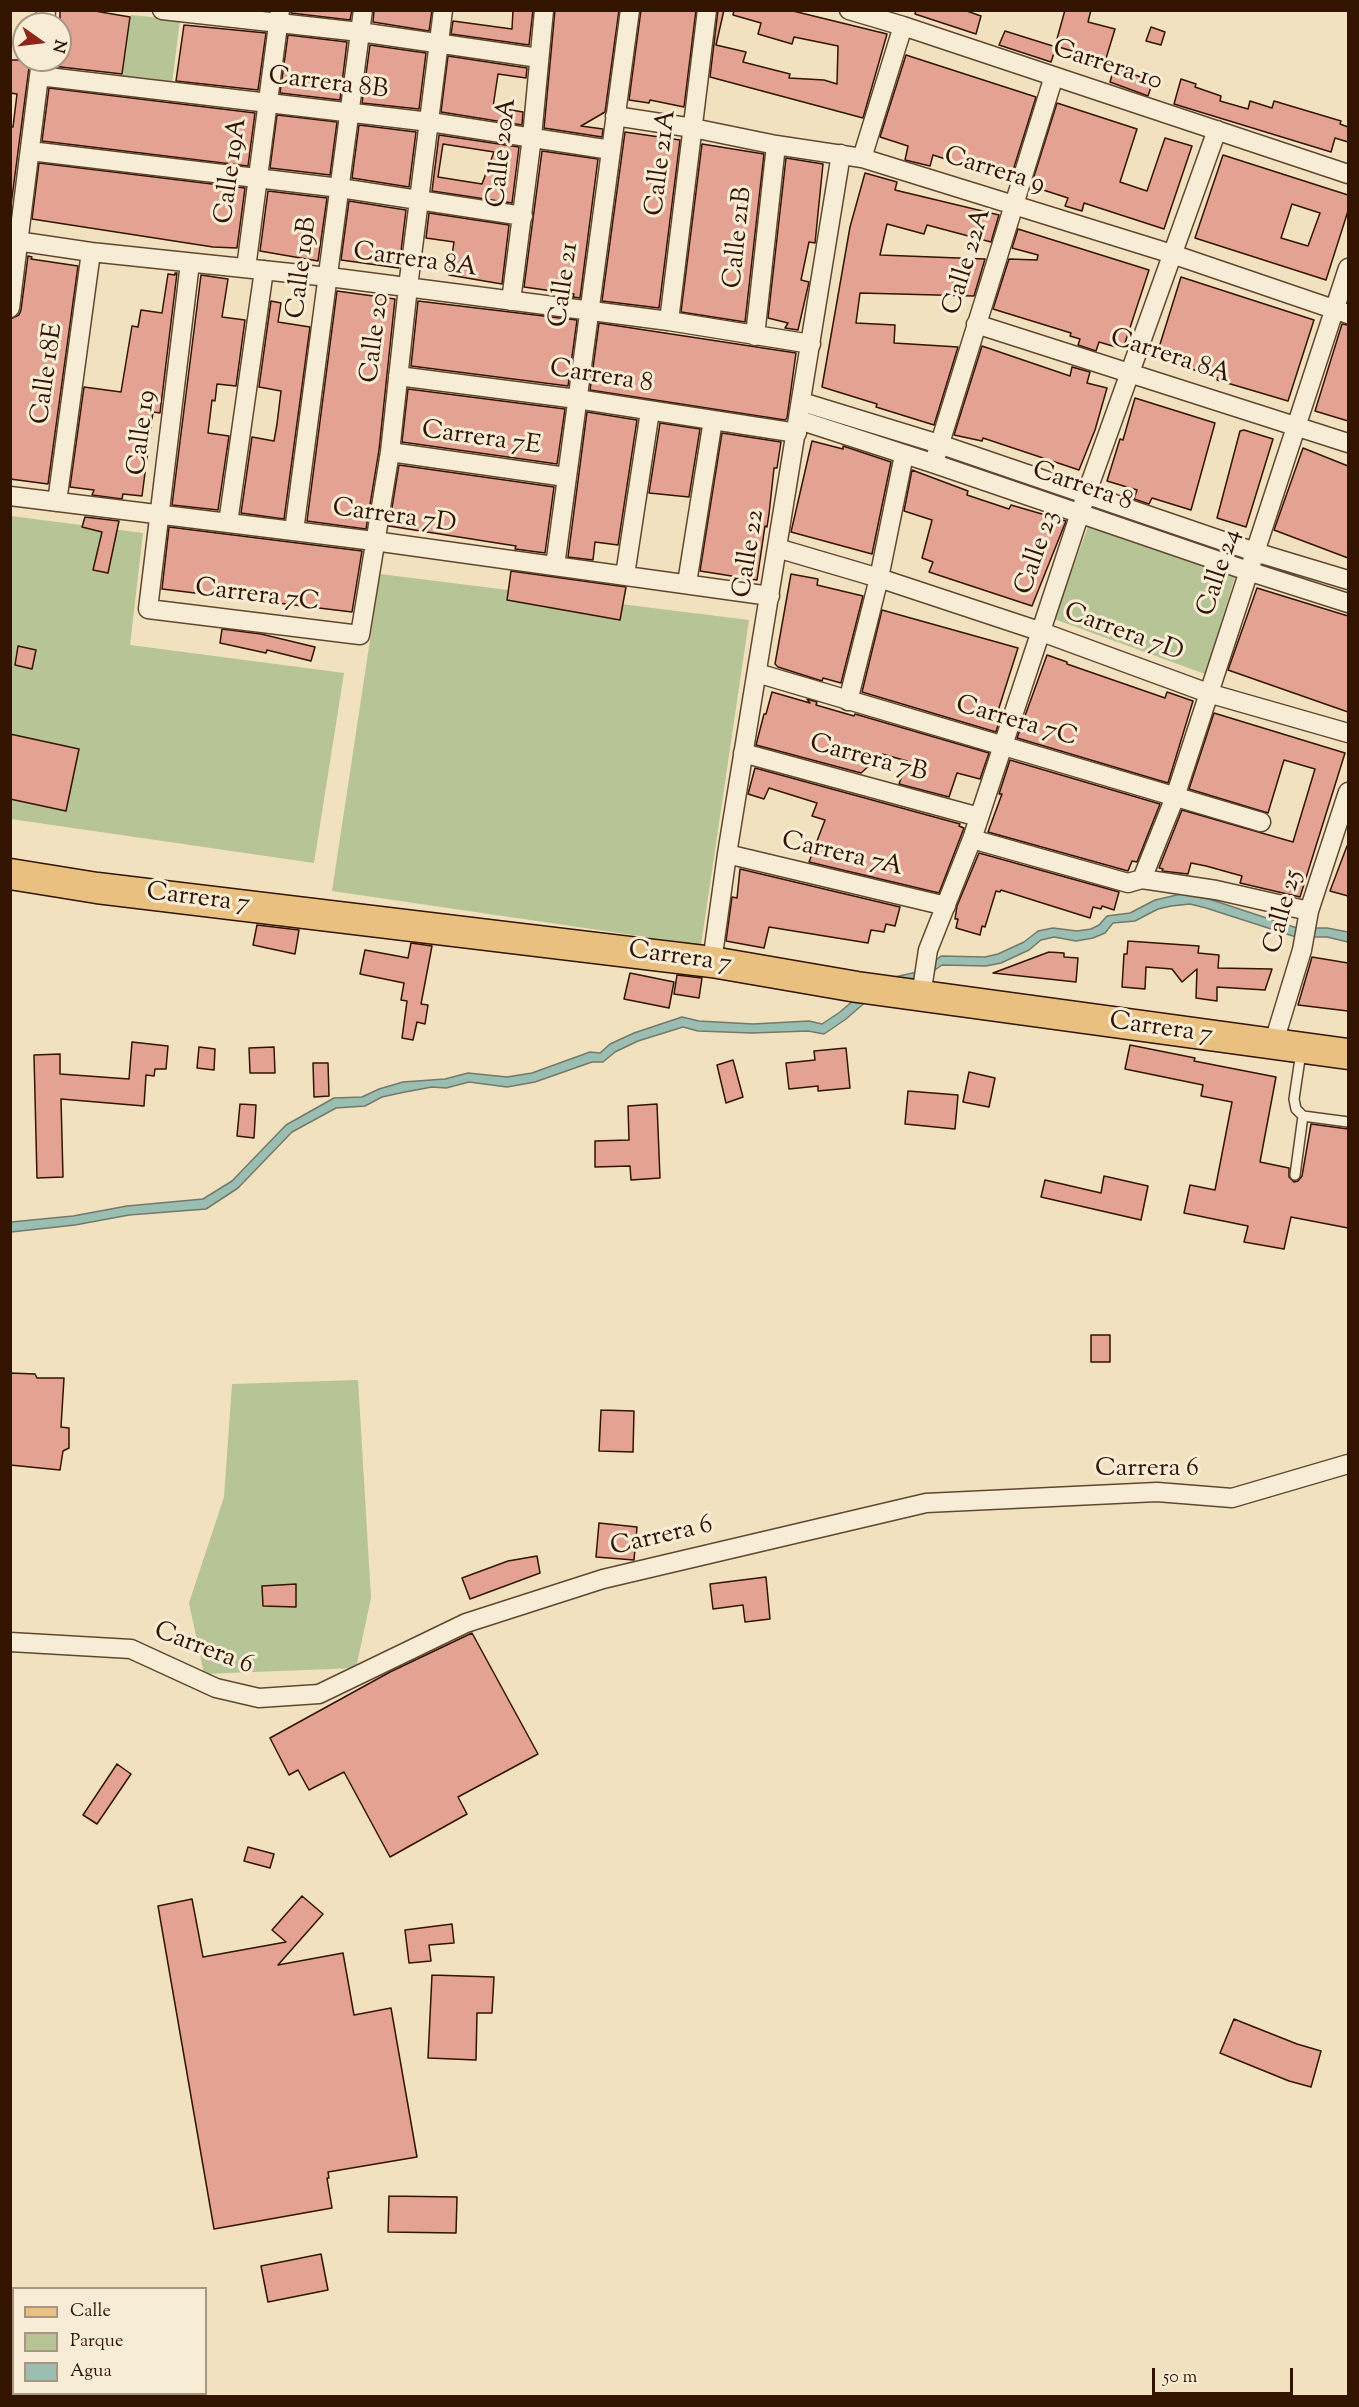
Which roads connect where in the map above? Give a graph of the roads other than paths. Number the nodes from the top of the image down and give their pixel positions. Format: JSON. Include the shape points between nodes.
{"nodes":[{"id":1,"x":162,"y":10,"type":"edge"},
{"id":2,"x":363,"y":10,"type":"edge"},
{"id":3,"x":443,"y":10,"type":"edge"},
{"id":4,"x":544,"y":10,"type":"edge"},
{"id":5,"x":630,"y":10,"type":"edge"},
{"id":6,"x":707,"y":10,"type":"edge"},
{"id":7,"x":849,"y":10,"type":"edge"},
{"id":8,"x":279,"y":17,"type":"edge"},
{"id":9,"x":903,"y":26,"type":"junction"},
{"id":10,"x":360,"y":32,"type":"junction"},
{"id":11,"x":438,"y":44,"type":"junction"},
{"id":12,"x":539,"y":58,"type":"junction"},
{"id":13,"x":40,"y":72,"type":"edge"},
{"id":14,"x":65,"y":72,"type":"edge"},
{"id":15,"x":1054,"y":76,"type":"junction"},
{"id":16,"x":269,"y":104,"type":"junction"},
{"id":17,"x":350,"y":113,"type":"junction"},
{"id":18,"x":615,"y":116,"type":"junction"},
{"id":19,"x":430,"y":122,"type":"junction"},
{"id":20,"x":693,"y":128,"type":"junction"},
{"id":21,"x":1216,"y":130,"type":"junction"},
{"id":22,"x":532,"y":137,"type":"junction"},
{"id":23,"x":776,"y":145,"type":"junction"},
{"id":24,"x":611,"y":150,"type":"junction"},
{"id":25,"x":30,"y":151,"type":"junction"},
{"id":26,"x":841,"y":154,"type":"junction"},
{"id":27,"x":862,"y":158,"type":"junction"},
{"id":28,"x":1348,"y":174,"type":"edge"},
{"id":29,"x":257,"y":180,"type":"junction"},
{"id":30,"x":340,"y":188,"type":"junction"},
{"id":31,"x":420,"y":200,"type":"junction"},
{"id":32,"x":1014,"y":204,"type":"junction"},
{"id":33,"x":523,"y":216,"type":"junction"},
{"id":34,"x":15,"y":241,"type":"edge"},
{"id":35,"x":91,"y":252,"type":"junction"},
{"id":36,"x":1172,"y":254,"type":"junction"},
{"id":37,"x":190,"y":263,"type":"junction"},
{"id":38,"x":1348,"y":268,"type":"edge"},
{"id":39,"x":255,"y":269,"type":"junction"},
{"id":40,"x":329,"y":277,"type":"junction"},
{"id":41,"x":408,"y":287,"type":"junction"},
{"id":42,"x":511,"y":301,"type":"junction"},
{"id":43,"x":10,"y":308,"type":"edge"},
{"id":44,"x":588,"y":311,"type":"junction"},
{"id":45,"x":1342,"y":312,"type":"edge"},
{"id":46,"x":669,"y":321,"type":"junction"},
{"id":47,"x":976,"y":324,"type":"junction"},
{"id":48,"x":755,"y":336,"type":"junction"},
{"id":49,"x":811,"y":344,"type":"junction"},
{"id":50,"x":1129,"y":372,"type":"junction"},
{"id":51,"x":398,"y":375,"type":"junction"},
{"id":52,"x":577,"y":399,"type":"junction"},
{"id":53,"x":802,"y":402,"type":"junction"},
{"id":54,"x":650,"y":411,"type":"junction"},
{"id":55,"x":713,"y":420,"type":"junction"},
{"id":56,"x":1296,"y":425,"type":"junction"},
{"id":57,"x":798,"y":427,"type":"junction"},
{"id":58,"x":1348,"y":443,"type":"edge"},
{"id":59,"x":939,"y":444,"type":"junction"},
{"id":60,"x":390,"y":452,"type":"junction"},
{"id":61,"x":904,"y":455,"type":"junction"},
{"id":62,"x":935,"y":464,"type":"junction"},
{"id":63,"x":566,"y":477,"type":"junction"},
{"id":64,"x":1086,"y":495,"type":"junction"},
{"id":65,"x":10,"y":496,"type":"edge"},
{"id":66,"x":57,"y":502,"type":"junction"},
{"id":67,"x":160,"y":513,"type":"junction"},
{"id":68,"x":1080,"y":514,"type":"junction"},
{"id":69,"x":228,"y":523,"type":"junction"},
{"id":70,"x":294,"y":531,"type":"junction"},
{"id":71,"x":374,"y":541,"type":"junction"},
{"id":72,"x":777,"y":548,"type":"junction"},
{"id":73,"x":1255,"y":552,"type":"junction"},
{"id":74,"x":555,"y":566,"type":"junction"},
{"id":75,"x":1248,"y":571,"type":"junction"},
{"id":76,"x":625,"y":575,"type":"junction"},
{"id":77,"x":879,"y":578,"type":"junction"},
{"id":78,"x":1348,"y":580,"type":"edge"},
{"id":79,"x":687,"y":583,"type":"junction"},
{"id":80,"x":770,"y":596,"type":"junction"},
{"id":81,"x":1348,"y":603,"type":"edge"},
{"id":82,"x":148,"y":609,"type":"joint"},
{"id":83,"x":1039,"y":631,"type":"junction"},
{"id":84,"x":360,"y":635,"type":"joint"},
{"id":85,"x":757,"y":673,"type":"junction"},
{"id":86,"x":1208,"y":693,"type":"junction"},
{"id":87,"x":848,"y":701,"type":"junction"},
{"id":88,"x":1348,"y":733,"type":"edge"},
{"id":89,"x":1002,"y":745,"type":"junction"},
{"id":90,"x":743,"y":753,"type":"junction"},
{"id":91,"x":1348,"y":792,"type":"edge"},
{"id":92,"x":1174,"y":797,"type":"junction"},
{"id":93,"x":979,"y":817,"type":"junction"},
{"id":94,"x":1261,"y":822,"type":"dead end"},
{"id":95,"x":972,"y":839,"type":"junction"},
{"id":96,"x":727,"y":854,"type":"junction"},
{"id":97,"x":10,"y":874,"type":"edge"},
{"id":98,"x":1135,"y":881,"type":"junction"},
{"id":99,"x":946,"y":906,"type":"junction"},
{"id":100,"x":1308,"y":915,"type":"junction"},
{"id":101,"x":712,"y":962,"type":"junction"},
{"id":102,"x":911,"y":990,"type":"junction"},
{"id":103,"x":1287,"y":1047,"type":"junction"},
{"id":104,"x":1348,"y":1054,"type":"edge"},
{"id":105,"x":1304,"y":1116,"type":"junction"},
{"id":106,"x":1348,"y":1122,"type":"edge"},
{"id":107,"x":1295,"y":1176,"type":"dead end"},
{"id":108,"x":1348,"y":1464,"type":"edge"},
{"id":109,"x":10,"y":1642,"type":"edge"}],
"edges":[{"from":1,"to":8,"type":"street"},
{"from":2,"to":10,"type":"street","name":"Calle 19B"},
{"from":3,"to":11,"type":"street","name":"Calle 20"},
{"from":4,"to":12,"type":"street","name":"Calle 20A"},
{"from":5,"to":18,"type":"street","name":"Calle 21"},
{"from":6,"to":20,"type":"street","name":"Calle 21A"},
{"from":7,"to":9,"type":"street","name":"Carrera 10"},
{"from":8,"to":10,"type":"street"},
{"from":8,"to":16,"type":"street","name":"Calle 19A"},
{"from":9,"to":15,"type":"street","name":"Carrera 10"},
{"from":9,"to":27,"type":"street"},
{"from":10,"to":11,"type":"street"},
{"from":10,"to":17,"type":"street","name":"Calle 19B"},
{"from":11,"to":12,"type":"street"},
{"from":11,"to":19,"type":"street","name":"Calle 20"},
{"from":12,"to":22,"type":"street","name":"Calle 20A"},
{"from":13,"to":25,"type":"street"},
{"from":14,"to":16,"type":"street","name":"Carrera 8B"},
{"from":15,"to":21,"type":"street","name":"Carrera 10"},
{"from":15,"to":32,"type":"street","name":"Calle 22A"},
{"from":16,"to":17,"type":"street","name":"Carrera 8B"},
{"from":16,"to":29,"type":"street","name":"Calle 19A"},
{"from":17,"to":19,"type":"street","name":"Carrera 8B"},
{"from":17,"to":30,"type":"street","name":"Calle 19B"},
{"from":18,"to":20,"type":"street","name":"Carrera 9"},
{"from":18,"to":24,"type":"street","name":"Calle 21"},
{"from":19,"to":22,"type":"street","name":"Carrera 8B"},
{"from":19,"to":31,"type":"street","name":"Calle 20"},
{"from":20,"to":23,"type":"street","name":"Carrera 9"},
{"from":20,"to":46,"type":"street","name":"Calle 21A"},
{"from":21,"to":28,"type":"street","name":"Carrera 10"},
{"from":21,"to":36,"type":"street","name":"Calle 23"},
{"from":22,"to":24,"type":"street","name":"Carrera 8B"},
{"from":22,"to":33,"type":"street","name":"Calle 20A"},
{"from":23,"to":26,"type":"street","name":"Carrera 9"},
{"from":23,"to":48,"type":"street","name":"Calle 21B"},
{"from":24,"to":44,"type":"street","name":"Calle 21"},
{"from":25,"to":29,"type":"street"},
{"from":25,"to":34,"type":"street"},
{"from":26,"to":27,"type":"street","name":"Carrera 9"},
{"from":26,"to":49,"type":"street","name":"Calle 22"},
{"from":27,"to":32,"type":"street","name":"Carrera 9"},
{"from":29,"to":30,"type":"street"},
{"from":29,"to":39,"type":"street","name":"Calle 19A"},
{"from":30,"to":31,"type":"street"},
{"from":30,"to":40,"type":"street","name":"Calle 19B"},
{"from":31,"to":33,"type":"street"},
{"from":31,"to":41,"type":"street","name":"Calle 20"},
{"from":32,"to":36,"type":"street","name":"Carrera 9"},
{"from":32,"to":47,"type":"street","name":"Calle 22A"},
{"from":33,"to":42,"type":"street","name":"Calle 20A"},
{"from":34,"to":35,"type":"street","name":"Carrera 8A"},
{"from":34,"to":43,"type":"street"},
{"from":35,"to":37,"type":"street","name":"Carrera 8A"},
{"from":35,"to":66,"type":"street","name":"Calle 18E"},
{"from":36,"to":45,"type":"street","name":"Carrera 9"},
{"from":36,"to":50,"type":"street","name":"Calle 23"},
{"from":37,"to":39,"type":"street","name":"Carrera 8A"},
{"from":37,"to":67,"type":"street","name":"Calle 19"},
{"from":38,"to":45,"type":"street","name":"Calle 24"},
{"from":39,"to":40,"type":"street","name":"Carrera 8A"},
{"from":39,"to":69,"type":"street","name":"Calle 19A"},
{"from":40,"to":41,"type":"street","name":"Carrera 8A"},
{"from":40,"to":70,"type":"street","name":"Calle 19B"},
{"from":41,"to":42,"type":"street","name":"Carrera 8A"},
{"from":41,"to":51,"type":"street","name":"Calle 20"},
{"from":42,"to":44,"type":"street","name":"Carrera 8A"},
{"from":44,"to":46,"type":"street","name":"Carrera 8A"},
{"from":44,"to":52,"type":"street","name":"Calle 21"},
{"from":45,"to":56,"type":"street","name":"Calle 24"},
{"from":46,"to":48,"type":"street","name":"Carrera 8A"},
{"from":47,"to":50,"type":"street","name":"Carrera 8A"},
{"from":47,"to":59,"type":"street","name":"Calle 22A"},
{"from":48,"to":49,"type":"street","name":"Carrera 8A"},
{"from":49,"to":53,"type":"street","name":"Calle 22"},
{"from":50,"to":56,"type":"street","name":"Carrera 8A"},
{"from":50,"to":64,"type":"street","name":"Calle 23"},
{"from":51,"to":52,"type":"street","name":"Carrera 8"},
{"from":51,"to":60,"type":"street","name":"Calle 20"},
{"from":52,"to":54,"type":"street","name":"Carrera 8"},
{"from":52,"to":63,"type":"street","name":"Calle 21"},
{"from":53,"to":57,"type":"street","name":"Calle 22"},
{"from":53,"to":59,"type":"street","name":"Carrera 8"},
{"from":54,"to":55,"type":"street","name":"Carrera 8"},
{"from":54,"to":76,"type":"street"},
{"from":55,"to":57,"type":"street","name":"Carrera 8"},
{"from":55,"to":79,"type":"street"},
{"from":56,"to":58,"type":"street","name":"Carrera 8A"},
{"from":56,"to":73,"type":"street","name":"Calle 24"},
{"from":57,"to":61,"type":"street","name":"Carrera 8"},
{"from":57,"to":72,"type":"street","name":"Calle 22"},
{"from":59,"to":62,"type":"street","name":"Calle 22A"},
{"from":59,"to":64,"type":"street","name":"Carrera 8"},
{"from":60,"to":63,"type":"street","name":"Carrera 7E"},
{"from":60,"to":71,"type":"street","name":"Calle 20"},
{"from":61,"to":62,"type":"street","name":"Carrera 8"},
{"from":61,"to":77,"type":"street"},
{"from":62,"to":68,"type":"street","name":"Carrera 8"},
{"from":63,"to":74,"type":"street","name":"Calle 21"},
{"from":64,"to":68,"type":"street","name":"Calle 23"},
{"from":64,"to":73,"type":"street","name":"Carrera 8"},
{"from":65,"to":66,"type":"street","name":"Carrera 7D"},
{"from":66,"to":67,"type":"street","name":"Carrera 7D"},
{"from":67,"to":69,"type":"street","name":"Carrera 7D"},
{"from":67,"to":82,"type":"street","name":"Calle 19"},
{"from":68,"to":75,"type":"street","name":"Carrera 8"},
{"from":68,"to":83,"type":"street","name":"Calle 23"},
{"from":69,"to":70,"type":"street","name":"Carrera 7D"},
{"from":70,"to":71,"type":"street","name":"Carrera 7D"},
{"from":71,"to":74,"type":"street","name":"Carrera 7D"},
{"from":71,"to":84,"type":"street","name":"Calle 20"},
{"from":72,"to":77,"type":"street","name":"Carrera 7D"},
{"from":72,"to":80,"type":"street","name":"Calle 22"},
{"from":73,"to":75,"type":"street","name":"Calle 24"},
{"from":73,"to":78,"type":"street","name":"Carrera 8"},
{"from":74,"to":76,"type":"street","name":"Carrera 7D"},
{"from":75,"to":81,"type":"street","name":"Carrera 8"},
{"from":75,"to":86,"type":"street","name":"Calle 24"},
{"from":76,"to":79,"type":"street","name":"Carrera 7D"},
{"from":77,"to":83,"type":"street","name":"Carrera 7D"},
{"from":77,"to":87,"type":"street"},
{"from":79,"to":80,"type":"street","name":"Carrera 7D"},
{"from":80,"to":85,"type":"street","name":"Calle 22"},
{"from":82,"to":84,"type":"street","name":"Carrera 7C"},
{"from":83,"to":86,"type":"street","name":"Carrera 7D"},
{"from":83,"to":89,"type":"street","name":"Calle 23"},
{"from":85,"to":87,"type":"street","name":"Carrera 7C"},
{"from":85,"to":90,"type":"street","name":"Calle 22"},
{"from":86,"to":88,"type":"street","name":"Carrera 7D"},
{"from":86,"to":92,"type":"street","name":"Calle 24"},
{"from":87,"to":89,"type":"street","name":"Carrera 7C"},
{"from":89,"to":92,"type":"street","name":"Carrera 7C"},
{"from":89,"to":93,"type":"street","name":"Calle 23"},
{"from":90,"to":93,"type":"street","name":"Carrera 7B"},
{"from":90,"to":96,"type":"street","name":"Calle 22"},
{"from":91,"to":100,"type":"street","name":"Calle 25"},
{"from":92,"to":94,"type":"street","name":"Carrera 7C"},
{"from":92,"to":98,"type":"street","name":"Calle 24"},
{"from":93,"to":95,"type":"street","name":"Calle 23"},
{"from":95,"to":98,"type":"street"},
{"from":95,"to":99,"type":"street","name":"Calle 23"},
{"from":96,"to":99,"type":"street","name":"Carrera 7A"},
{"from":96,"to":101,"type":"street","name":"Calle 22"},
{"from":97,"to":101,"type":"main road","name":"Carrera 7","via":[[97,888]]},
{"from":98,"to":100,"type":"street","via":[[1216,890]]},
{"from":99,"to":102,"type":"street","name":"Calle 23"},
{"from":100,"to":103,"type":"street","name":"Calle 25"},
{"from":101,"to":102,"type":"main road","name":"Carrera 7","via":[[857,987]]},
{"from":102,"to":103,"type":"main road","name":"Carrera 7"},
{"from":103,"to":104,"type":"main road","name":"Carrera 7"},
{"from":103,"to":105,"type":"lane","via":[[1296,1109]]},
{"from":105,"to":106,"type":"lane"},
{"from":105,"to":107,"type":"lane"},
{"from":108,"to":109,"type":"street","name":"Carrera 6","via":[[1232,1498],[1157,1492],[926,1503],[603,1579],[466,1623],[319,1694],[259,1698],[216,1688],[131,1649]]}]}
